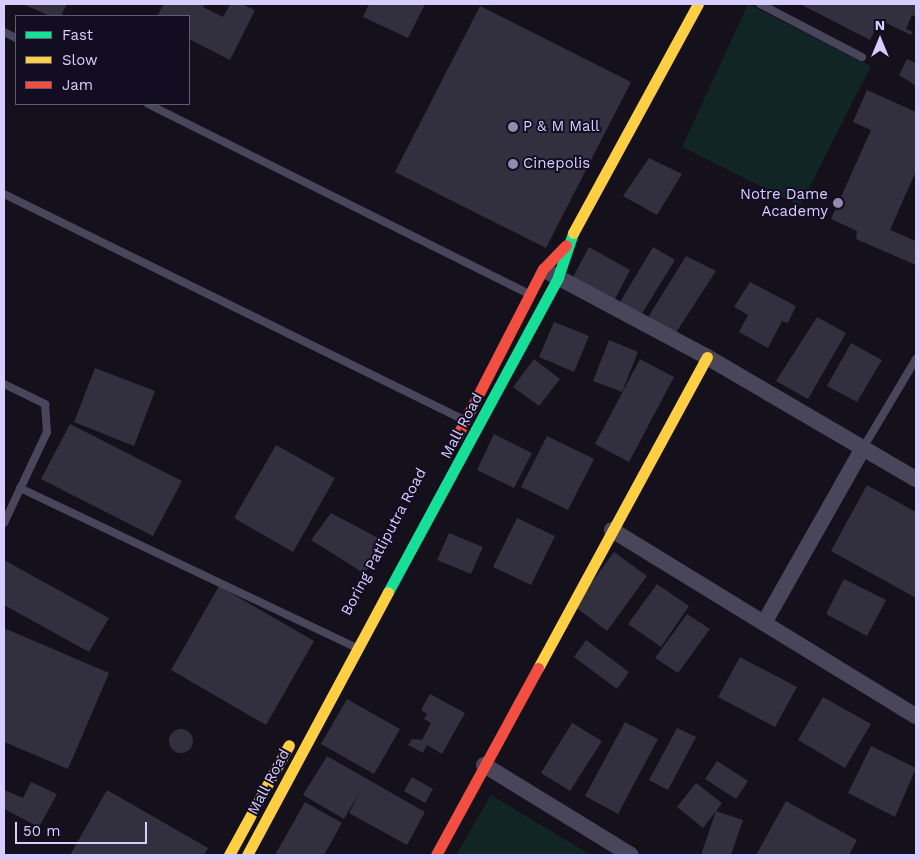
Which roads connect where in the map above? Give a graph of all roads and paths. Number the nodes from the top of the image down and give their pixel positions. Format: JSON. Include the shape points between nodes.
{"nodes":[{"id":1,"x":698,"y":4,"type":"edge"},
{"id":2,"x":760,"y":4,"type":"edge"},
{"id":3,"x":862,"y":57,"type":"dead end"},
{"id":4,"x":150,"y":105,"type":"edge"},
{"id":5,"x":4,"y":194,"type":"edge"},
{"id":6,"x":567,"y":245,"type":"junction"},
{"id":7,"x":543,"y":269,"type":"junction"},
{"id":8,"x":558,"y":277,"type":"junction"},
{"id":9,"x":530,"y":295,"type":"junction"},
{"id":10,"x":545,"y":302,"type":"junction"},
{"id":11,"x":706,"y":357,"type":"junction"},
{"id":12,"x":916,"y":359,"type":"edge"},
{"id":13,"x":4,"y":384,"type":"edge"},
{"id":14,"x":465,"y":421,"type":"junction"},
{"id":15,"x":479,"y":428,"type":"junction"},
{"id":16,"x":452,"y":446,"type":"dead end"},
{"id":17,"x":862,"y":450,"type":"junction"},
{"id":18,"x":916,"y":479,"type":"edge"},
{"id":19,"x":20,"y":488,"type":"junction"},
{"id":20,"x":4,"y":523,"type":"edge"},
{"id":21,"x":612,"y":530,"type":"junction"},
{"id":22,"x":415,"y":544,"type":"junction"},
{"id":23,"x":764,"y":623,"type":"junction"},
{"id":24,"x":347,"y":642,"type":"junction"},
{"id":25,"x":358,"y":648,"type":"junction"},
{"id":26,"x":337,"y":660,"type":"dead end"},
{"id":27,"x":916,"y":716,"type":"edge"},
{"id":28,"x":294,"y":738,"type":"dead end"},
{"id":29,"x":484,"y":765,"type":"junction"},
{"id":30,"x":274,"y":772,"type":"junction"},
{"id":31,"x":288,"y":780,"type":"junction"},
{"id":32,"x":228,"y":855,"type":"edge"},
{"id":33,"x":247,"y":855,"type":"edge"},
{"id":34,"x":436,"y":855,"type":"edge"},
{"id":35,"x":631,"y":855,"type":"edge"}],
"edges":[{"from":1,"to":6,"type":"street"},
{"from":2,"to":3,"type":"lane"},
{"from":4,"to":9,"type":"lane"},
{"from":5,"to":14,"type":"lane"},
{"from":6,"to":7,"type":"street"},
{"from":6,"to":8,"type":"street","name":"Mall Road"},
{"from":7,"to":8,"type":"street"},
{"from":7,"to":9,"type":"street"},
{"from":8,"to":10,"type":"street","name":"Mall Road"},
{"from":8,"to":11,"type":"street"},
{"from":9,"to":10,"type":"lane"},
{"from":9,"to":14,"type":"street"},
{"from":10,"to":15,"type":"street","name":"Mall Road"},
{"from":11,"to":17,"type":"street"},
{"from":11,"to":21,"type":"street"},
{"from":12,"to":17,"type":"lane"},
{"from":13,"to":19,"type":"lane","via":[[45,404],[47,432]]},
{"from":14,"to":15,"type":"lane"},
{"from":14,"to":16,"type":"street"},
{"from":15,"to":22,"type":"street","name":"Mall Road"},
{"from":17,"to":18,"type":"street"},
{"from":17,"to":23,"type":"street"},
{"from":19,"to":20,"type":"lane"},
{"from":19,"to":24,"type":"lane"},
{"from":21,"to":23,"type":"street"},
{"from":21,"to":29,"type":"street"},
{"from":22,"to":24,"type":"street","name":"Boring Patliputra Road","via":[[405,533]]},
{"from":22,"to":25,"type":"street","name":"Mall Road"},
{"from":23,"to":27,"type":"street"},
{"from":24,"to":25,"type":"lane"},
{"from":24,"to":26,"type":"street","name":"Boring Patliputra Road"},
{"from":25,"to":31,"type":"street","name":"Mall Road"},
{"from":28,"to":30,"type":"street"},
{"from":29,"to":34,"type":"street"},
{"from":29,"to":35,"type":"street"},
{"from":30,"to":31,"type":"street"},
{"from":30,"to":32,"type":"street"},
{"from":31,"to":33,"type":"street","name":"Mall Road"}]}
